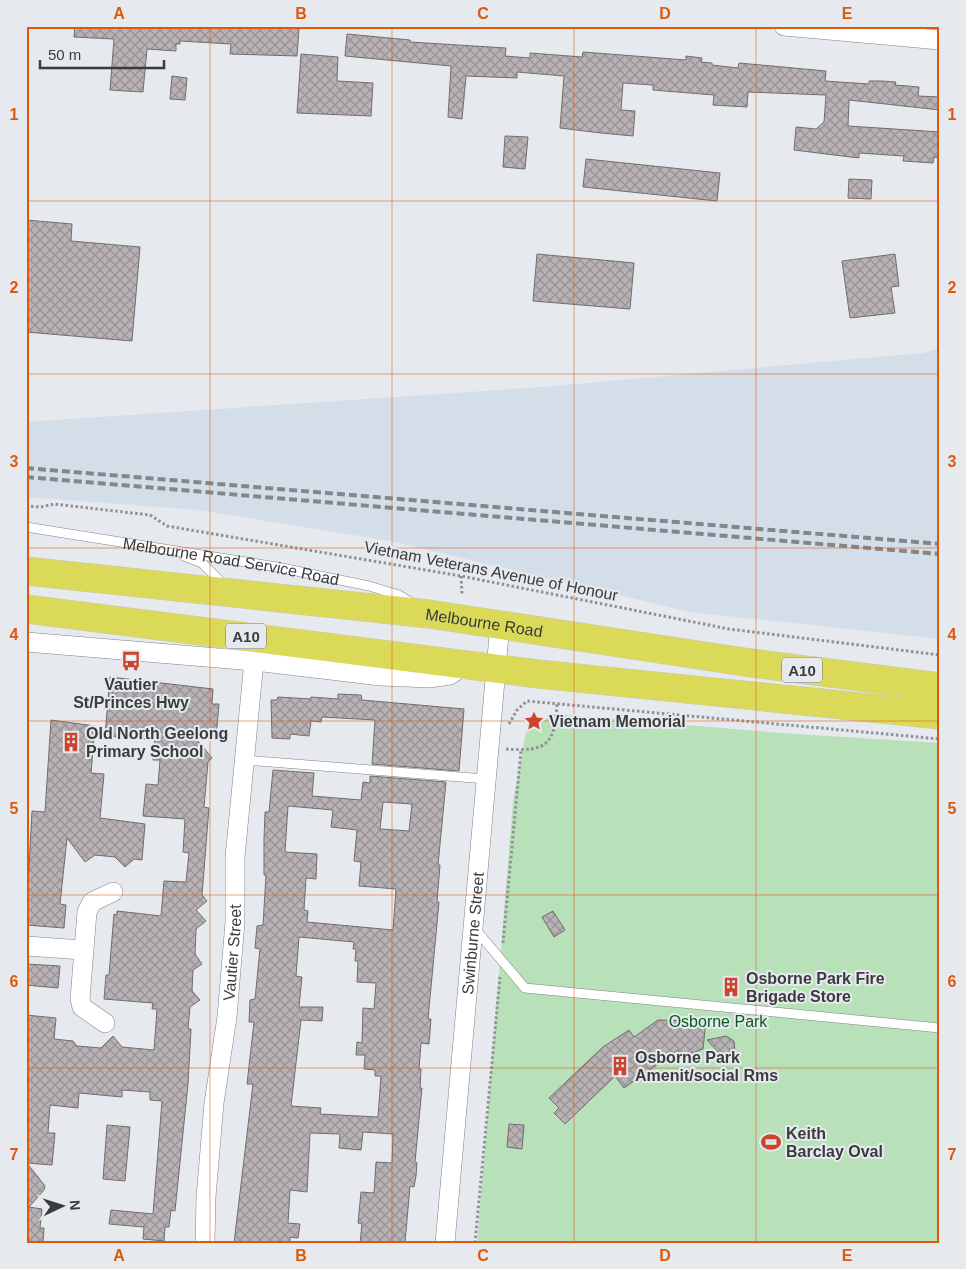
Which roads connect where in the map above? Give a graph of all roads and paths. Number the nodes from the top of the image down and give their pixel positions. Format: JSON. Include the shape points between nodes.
{"nodes":[{"id":1,"x":784,"y":26,"type":"edge"},
{"id":2,"x":940,"y":40,"type":"edge"},
{"id":3,"x":26,"y":506,"type":"edge"},
{"id":4,"x":26,"y":527,"type":"edge"},
{"id":5,"x":168,"y":550,"type":"junction"},
{"id":6,"x":26,"y":571,"type":"edge"},
{"id":7,"x":461,"y":576,"type":"junction"},
{"id":8,"x":230,"y":592,"type":"junction"},
{"id":9,"x":462,"y":594,"type":"dead end"},
{"id":10,"x":28,"y":603,"type":"edge"},
{"id":11,"x":429,"y":614,"type":"junction"},
{"id":12,"x":500,"y":624,"type":"junction"},
{"id":13,"x":26,"y":642,"type":"edge"},
{"id":14,"x":940,"y":655,"type":"edge"},
{"id":15,"x":254,"y":661,"type":"junction"},
{"id":16,"x":466,"y":664,"type":"junction"},
{"id":17,"x":496,"y":668,"type":"junction"},
{"id":18,"x":940,"y":686,"type":"edge"},
{"id":19,"x":557,"y":703,"type":"junction"},
{"id":20,"x":940,"y":715,"type":"edge"},
{"id":21,"x":508,"y":728,"type":"dead end"},
{"id":22,"x":940,"y":739,"type":"edge"},
{"id":23,"x":506,"y":741,"type":"dead end"},
{"id":24,"x":521,"y":750,"type":"junction"},
{"id":25,"x":243,"y":760,"type":"junction"},
{"id":26,"x":486,"y":779,"type":"junction"},
{"id":27,"x":113,"y":892,"type":"dead end"},
{"id":28,"x":473,"y":927,"type":"junction"},
{"id":29,"x":26,"y":946,"type":"edge"},
{"id":30,"x":83,"y":950,"type":"junction"},
{"id":31,"x":501,"y":960,"type":"junction"},
{"id":32,"x":105,"y":1023,"type":"dead end"},
{"id":33,"x":940,"y":1028,"type":"edge"},
{"id":34,"x":205,"y":1243,"type":"edge"},
{"id":35,"x":445,"y":1243,"type":"edge"},
{"id":36,"x":475,"y":1243,"type":"edge"}],
"edges":[{"from":1,"to":2,"type":"street"},
{"from":3,"to":7,"type":"path","name":"Vietnam Veterans Avenue of Honour","via":[[54,504],[150,515],[168,526]]},
{"from":4,"to":5,"type":"lane","name":"Melbourne Road Service Road"},
{"from":5,"to":8,"type":"lane","via":[[202,564]]},
{"from":5,"to":11,"type":"lane","name":"Melbourne Road Service Road","via":[[369,586],[399,595]]},
{"from":6,"to":8,"type":"highway","name":"Melbourne Road","number":"A10"},
{"from":7,"to":9,"type":"path"},
{"from":7,"to":14,"type":"path","name":"Vietnam Veterans Avenue of Honour","via":[[729,630]]},
{"from":8,"to":11,"type":"highway","name":"Melbourne Road","number":"A10"},
{"from":10,"to":16,"type":"highway","number":"A10"},
{"from":11,"to":12,"type":"highway","name":"Melbourne Road","number":"A10"},
{"from":12,"to":17,"type":"street","name":"Swinburne Street"},
{"from":12,"to":18,"type":"highway","name":"Melbourne Road","number":"A10","via":[[762,664]]},
{"from":13,"to":15,"type":"street"},
{"from":15,"to":16,"type":"street","via":[[381,676],[430,678],[450,676]]},
{"from":15,"to":25,"type":"street","name":"Vautier Street"},
{"from":16,"to":17,"type":"highway","number":"A10"},
{"from":17,"to":20,"type":"highway","number":"A10"},
{"from":17,"to":26,"type":"street","name":"Swinburne Street"},
{"from":19,"to":21,"type":"path","via":[[527,700],[517,710]]},
{"from":19,"to":22,"type":"path"},
{"from":19,"to":24,"type":"path","via":[[556,725],[550,738],[542,747]]},
{"from":23,"to":24,"type":"path","via":[[505,749]]},
{"from":24,"to":31,"type":"path"},
{"from":25,"to":26,"type":"lane"},
{"from":25,"to":34,"type":"street","name":"Vautier Street","via":[[235,857],[235,922],[206,1197]]},
{"from":26,"to":28,"type":"street","name":"Swinburne Street"},
{"from":27,"to":30,"type":"street","via":[[92,902],[87,912]]},
{"from":28,"to":31,"type":"lane"},
{"from":28,"to":35,"type":"street","name":"Swinburne Street"},
{"from":29,"to":30,"type":"street"},
{"from":30,"to":32,"type":"street","via":[[82,1006]]},
{"from":31,"to":33,"type":"lane","via":[[525,988]]},
{"from":31,"to":36,"type":"path"}]}
